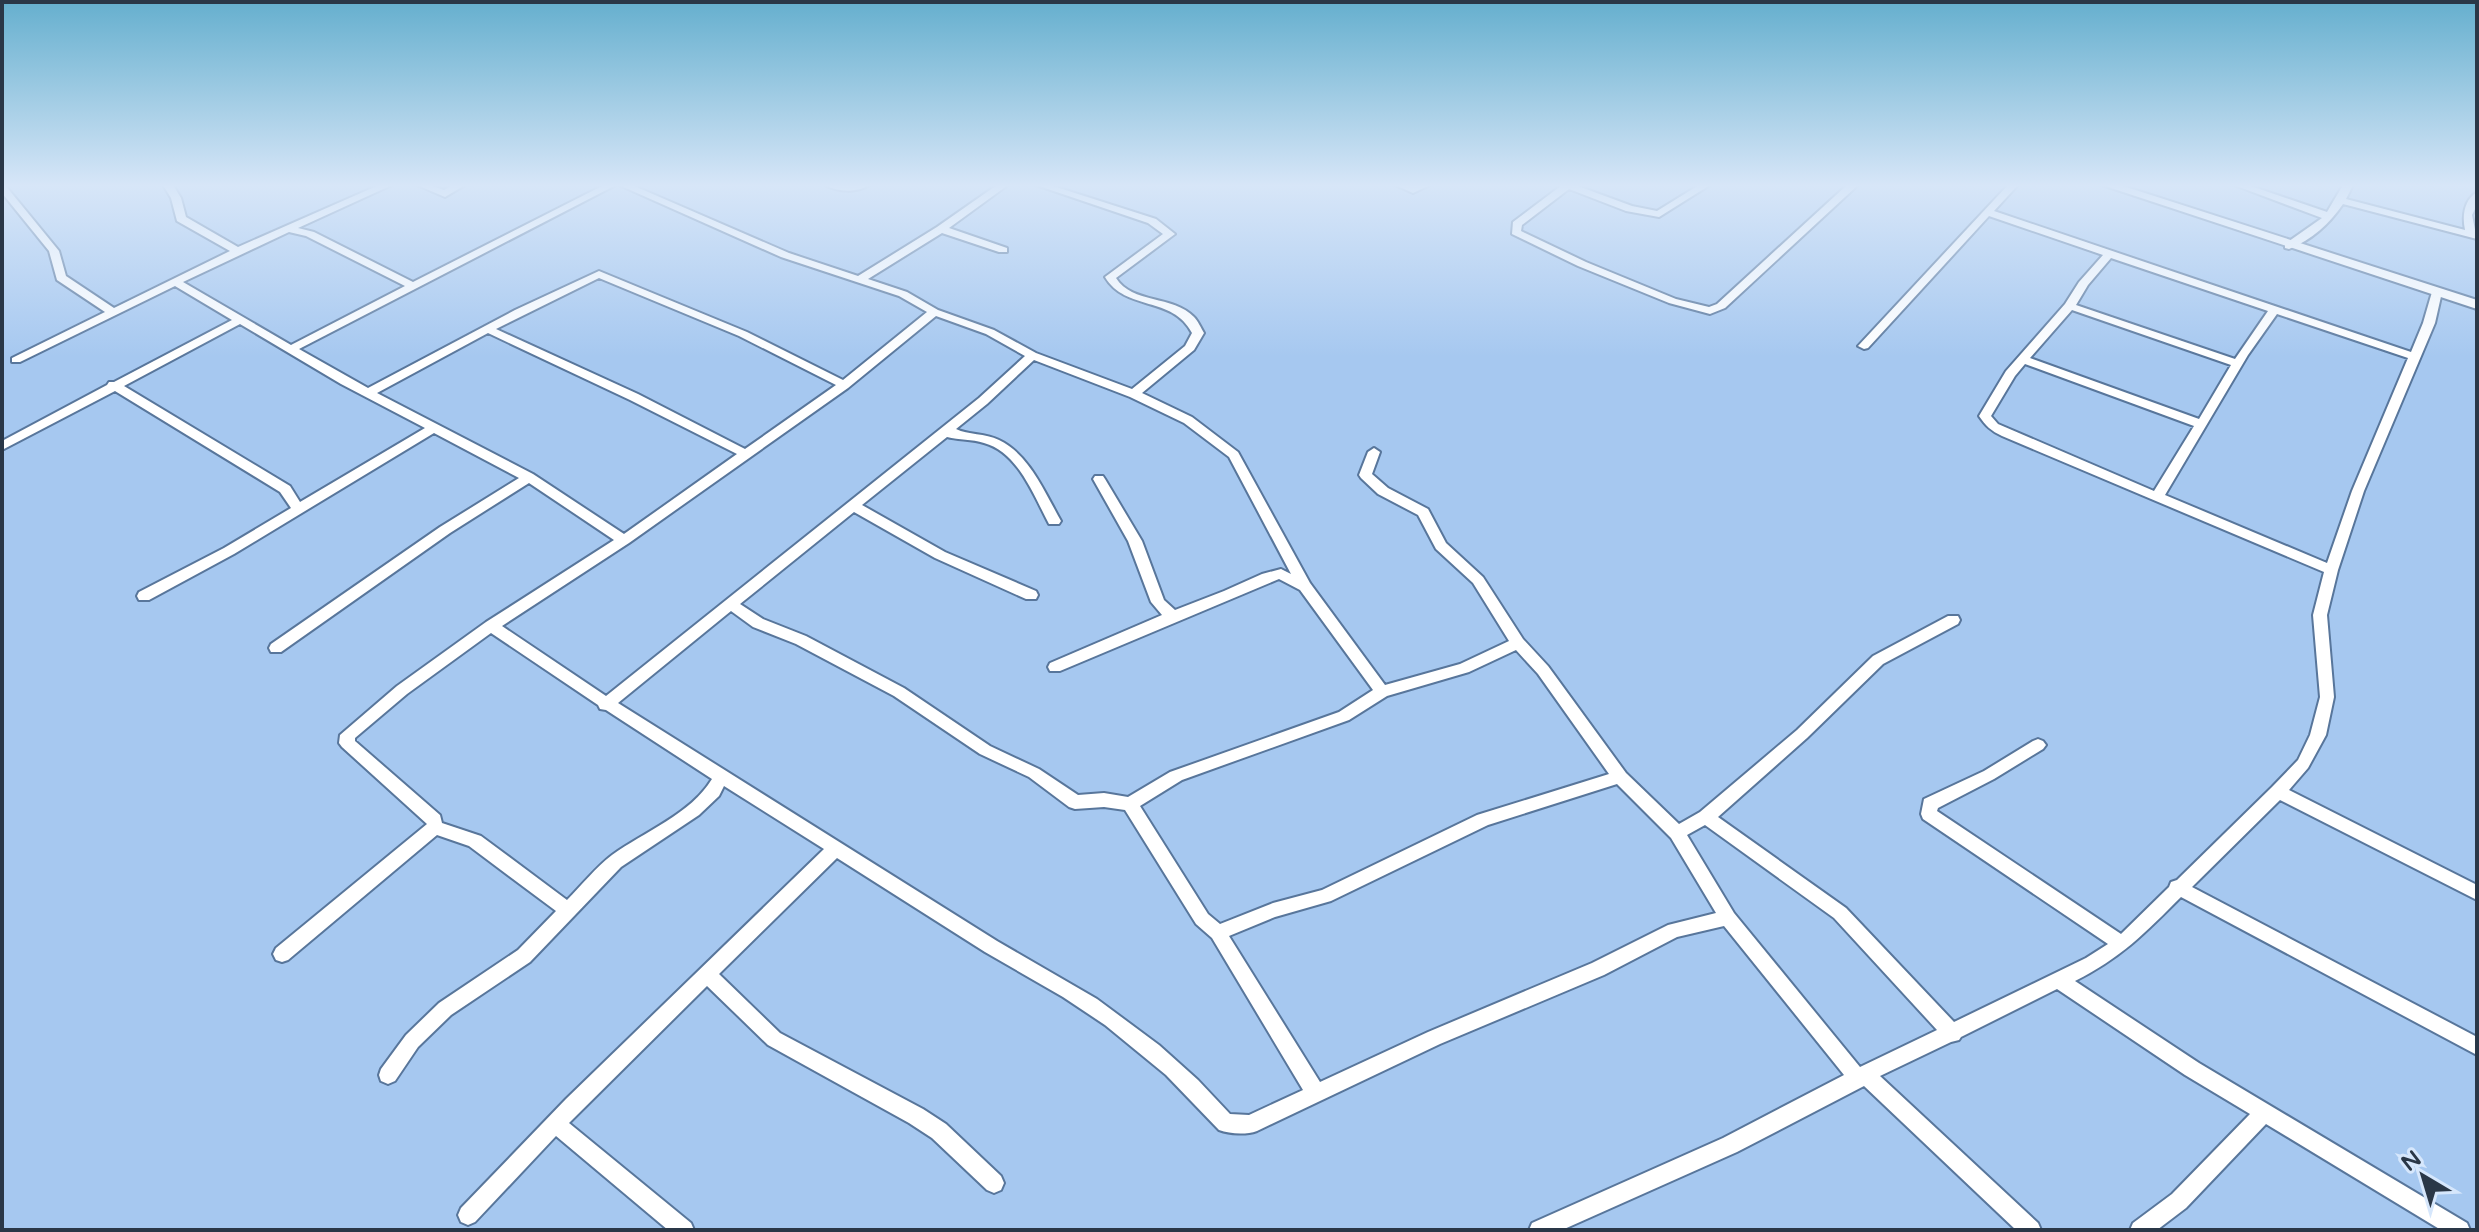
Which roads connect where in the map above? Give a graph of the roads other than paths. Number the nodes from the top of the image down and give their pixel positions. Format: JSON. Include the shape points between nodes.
{"nodes":[{"id":1,"x":48,"y":242,"type":"edge"},
{"id":2,"x":223,"y":242,"type":"edge"},
{"id":3,"x":258,"y":242,"type":"edge"},
{"id":4,"x":327,"y":242,"type":"edge"},
{"id":5,"x":496,"y":242,"type":"edge"},
{"id":6,"x":756,"y":242,"type":"edge"},
{"id":7,"x":919,"y":242,"type":"edge"},
{"id":8,"x":981,"y":242,"type":"edge"},
{"id":9,"x":1158,"y":242,"type":"edge"},
{"id":10,"x":1533,"y":242,"type":"edge"},
{"id":11,"x":1790,"y":242,"type":"edge"},
{"id":12,"x":1961,"y":242,"type":"edge"},
{"id":13,"x":2078,"y":242,"type":"edge"},
{"id":14,"x":2279,"y":242,"type":"edge"},
{"id":15,"x":2294,"y":242,"type":"edge"},
{"id":16,"x":2289,"y":246,"type":"junction"},
{"id":17,"x":1003,"y":250,"type":"dead end"},
{"id":18,"x":238,"y":251,"type":"junction"},
{"id":19,"x":2110,"y":253,"type":"junction"},
{"id":20,"x":859,"y":280,"type":"junction"},
{"id":21,"x":177,"y":283,"type":"junction"},
{"id":22,"x":411,"y":285,"type":"junction"},
{"id":23,"x":2437,"y":292,"type":"junction"},
{"id":24,"x":2477,"y":305,"type":"edge"},
{"id":25,"x":2070,"y":306,"type":"junction"},
{"id":26,"x":2274,"y":310,"type":"junction"},
{"id":27,"x":934,"y":312,"type":"junction"},
{"id":28,"x":114,"y":313,"type":"junction"},
{"id":29,"x":242,"y":319,"type":"junction"},
{"id":30,"x":490,"y":330,"type":"junction"},
{"id":31,"x":1864,"y":346,"type":"dead end"},
{"id":32,"x":293,"y":348,"type":"junction"},
{"id":33,"x":1032,"y":355,"type":"junction"},
{"id":34,"x":2413,"y":356,"type":"junction"},
{"id":35,"x":16,"y":360,"type":"dead end"},
{"id":36,"x":2024,"y":360,"type":"junction"},
{"id":37,"x":2236,"y":363,"type":"junction"},
{"id":38,"x":113,"y":385,"type":"junction"},
{"id":39,"x":844,"y":385,"type":"junction"},
{"id":40,"x":370,"y":392,"type":"junction"},
{"id":41,"x":1134,"y":394,"type":"junction"},
{"id":42,"x":2201,"y":424,"type":"junction"},
{"id":43,"x":949,"y":428,"type":"junction"},
{"id":44,"x":432,"y":429,"type":"junction"},
{"id":45,"x":2,"y":446,"type":"edge"},
{"id":46,"x":1374,"y":452,"type":"dead end"},
{"id":47,"x":744,"y":453,"type":"junction"},
{"id":48,"x":529,"y":477,"type":"junction"},
{"id":49,"x":1099,"y":479,"type":"dead end"},
{"id":50,"x":2158,"y":495,"type":"junction"},
{"id":51,"x":296,"y":505,"type":"junction"},
{"id":52,"x":853,"y":506,"type":"junction"},
{"id":53,"x":1054,"y":521,"type":"dead end"},
{"id":54,"x":624,"y":540,"type":"junction"},
{"id":55,"x":2331,"y":570,"type":"junction"},
{"id":56,"x":1305,"y":586,"type":"junction"},
{"id":57,"x":1031,"y":595,"type":"dead end"},
{"id":58,"x":144,"y":596,"type":"dead end"},
{"id":59,"x":729,"y":603,"type":"junction"},
{"id":60,"x":1170,"y":614,"type":"junction"},
{"id":61,"x":1953,"y":620,"type":"dead end"},
{"id":62,"x":491,"y":626,"type":"junction"},
{"id":63,"x":1518,"y":643,"type":"junction"},
{"id":64,"x":276,"y":648,"type":"dead end"},
{"id":65,"x":1055,"y":667,"type":"dead end"},
{"id":66,"x":1382,"y":692,"type":"junction"},
{"id":67,"x":605,"y":705,"type":"junction"},
{"id":68,"x":2038,"y":745,"type":"dead end"},
{"id":69,"x":722,"y":776,"type":"junction"},
{"id":70,"x":1620,"y":777,"type":"junction"},
{"id":71,"x":2278,"y":792,"type":"junction"},
{"id":72,"x":1130,"y":804,"type":"junction"},
{"id":73,"x":1706,"y":817,"type":"junction"},
{"id":74,"x":435,"y":827,"type":"junction"},
{"id":75,"x":1677,"y":833,"type":"junction"},
{"id":76,"x":835,"y":849,"type":"junction"},
{"id":77,"x":2177,"y":887,"type":"junction"},
{"id":78,"x":2477,"y":893,"type":"edge"},
{"id":79,"x":568,"y":910,"type":"junction"},
{"id":80,"x":1728,"y":918,"type":"junction"},
{"id":81,"x":1218,"y":933,"type":"junction"},
{"id":82,"x":2122,"y":944,"type":"junction"},
{"id":83,"x":282,"y":954,"type":"dead end"},
{"id":84,"x":706,"y":973,"type":"junction"},
{"id":85,"x":2058,"y":980,"type":"junction"},
{"id":86,"x":1953,"y":1034,"type":"junction"},
{"id":87,"x":2477,"y":1046,"type":"edge"},
{"id":88,"x":388,"y":1075,"type":"dead end"},
{"id":89,"x":1862,"y":1077,"type":"junction"},
{"id":90,"x":1316,"y":1093,"type":"junction"},
{"id":91,"x":2265,"y":1112,"type":"junction"},
{"id":92,"x":555,"y":1123,"type":"junction"},
{"id":93,"x":994,"y":1183,"type":"dead end"},
{"id":94,"x":468,"y":1215,"type":"dead end"},
{"id":95,"x":684,"y":1230,"type":"edge"},
{"id":96,"x":1539,"y":1230,"type":"edge"},
{"id":97,"x":2031,"y":1230,"type":"edge"},
{"id":98,"x":2140,"y":1230,"type":"edge"},
{"id":99,"x":2460,"y":1230,"type":"edge"}],
"edges":[{"from":1,"to":28,"type":"street","via":[[61,278]]},
{"from":2,"to":18,"type":"street"},
{"from":3,"to":18,"type":"street"},
{"from":4,"to":22,"type":"street"},
{"from":5,"to":22,"type":"street"},
{"from":6,"to":20,"type":"street"},
{"from":7,"to":20,"type":"street"},
{"from":8,"to":17,"type":"street"},
{"from":9,"to":41,"type":"street","via":[[1110,277],[1122,291],[1184,312],[1198,333],[1190,348]]},
{"from":10,"to":11,"type":"street","via":[[1710,311]]},
{"from":12,"to":31,"type":"street"},
{"from":13,"to":19,"type":"street"},
{"from":14,"to":16,"type":"street"},
{"from":15,"to":16,"type":"street"},
{"from":16,"to":23,"type":"street"},
{"from":18,"to":21,"type":"street"},
{"from":19,"to":25,"type":"street"},
{"from":19,"to":26,"type":"street"},
{"from":20,"to":27,"type":"street","via":[[903,294]]},
{"from":21,"to":28,"type":"street"},
{"from":21,"to":29,"type":"street"},
{"from":22,"to":32,"type":"street"},
{"from":23,"to":24,"type":"street"},
{"from":23,"to":34,"type":"street"},
{"from":25,"to":36,"type":"street"},
{"from":25,"to":37,"type":"street"},
{"from":26,"to":34,"type":"street"},
{"from":26,"to":37,"type":"street"},
{"from":27,"to":33,"type":"street","via":[[990,332]]},
{"from":27,"to":39,"type":"street"},
{"from":28,"to":35,"type":"street"},
{"from":29,"to":32,"type":"street"},
{"from":29,"to":38,"type":"street"},
{"from":30,"to":39,"type":"street","via":[[599,274],[757,340]]},
{"from":30,"to":40,"type":"street"},
{"from":30,"to":47,"type":"street"},
{"from":32,"to":40,"type":"street"},
{"from":33,"to":41,"type":"street"},
{"from":33,"to":43,"type":"street"},
{"from":34,"to":55,"type":"street"},
{"from":36,"to":42,"type":"street"},
{"from":36,"to":50,"type":"street","via":[[1985,416],[1994,427]]},
{"from":37,"to":42,"type":"street"},
{"from":38,"to":45,"type":"street"},
{"from":38,"to":51,"type":"street","via":[[285,489]]},
{"from":39,"to":47,"type":"street"},
{"from":40,"to":44,"type":"street"},
{"from":41,"to":56,"type":"street","via":[[1188,420],[1234,455]]},
{"from":42,"to":50,"type":"street"},
{"from":43,"to":52,"type":"street"},
{"from":43,"to":53,"type":"street","via":[[951,434],[982,439],[1004,450],[1032,482]]},
{"from":44,"to":48,"type":"street"},
{"from":44,"to":51,"type":"street"},
{"from":46,"to":63,"type":"street","via":[[1365,475],[1423,512],[1441,546],[1478,580]]},
{"from":47,"to":54,"type":"street"},
{"from":48,"to":54,"type":"street"},
{"from":48,"to":64,"type":"street"},
{"from":49,"to":60,"type":"street","via":[[1135,541],[1158,602]]},
{"from":50,"to":55,"type":"street"},
{"from":51,"to":58,"type":"street"},
{"from":52,"to":57,"type":"street","via":[[940,555]]},
{"from":52,"to":59,"type":"street"},
{"from":54,"to":62,"type":"street"},
{"from":55,"to":71,"type":"street","via":[[2320,615],[2324,710],[2303,764]]},
{"from":56,"to":60,"type":"street","via":[[1272,575]]},
{"from":56,"to":66,"type":"street"},
{"from":59,"to":67,"type":"street"},
{"from":59,"to":72,"type":"street","via":[[758,623],[899,692],[1075,802]]},
{"from":60,"to":65,"type":"street"},
{"from":61,"to":73,"type":"street","via":[[1878,660]]},
{"from":62,"to":67,"type":"street"},
{"from":62,"to":74,"type":"street","via":[[402,690],[346,740],[434,820]]},
{"from":63,"to":66,"type":"street","via":[[1464,668]]},
{"from":63,"to":70,"type":"street"},
{"from":66,"to":72,"type":"street","via":[[1344,716],[1176,776]]},
{"from":67,"to":69,"type":"street"},
{"from":68,"to":82,"type":"street","via":[[1930,804],[1929,814]]},
{"from":69,"to":76,"type":"street"},
{"from":69,"to":79,"type":"street","via":[[693,810],[622,857]]},
{"from":70,"to":75,"type":"street"},
{"from":70,"to":81,"type":"street","via":[[1483,820],[1338,890]]},
{"from":71,"to":77,"type":"street"},
{"from":71,"to":78,"type":"street"},
{"from":72,"to":81,"type":"street","via":[[1202,919]]},
{"from":73,"to":75,"type":"street"},
{"from":73,"to":86,"type":"street","via":[[1840,913]]},
{"from":74,"to":79,"type":"street","via":[[475,841]]},
{"from":74,"to":83,"type":"street"},
{"from":75,"to":80,"type":"street"},
{"from":76,"to":84,"type":"street"},
{"from":76,"to":90,"type":"street","via":[[1071,992],[1142,1044],[1226,1123],[1250,1124]]},
{"from":77,"to":82,"type":"street"},
{"from":77,"to":87,"type":"street"},
{"from":79,"to":88,"type":"street","via":[[514,964],[445,1009],[412,1041]]},
{"from":80,"to":89,"type":"street"},
{"from":80,"to":90,"type":"street","via":[[1674,930],[1598,969]]},
{"from":81,"to":90,"type":"street"},
{"from":82,"to":85,"type":"street"},
{"from":84,"to":92,"type":"street"},
{"from":84,"to":93,"type":"street","via":[[774,1039],[939,1131]]},
{"from":85,"to":86,"type":"street"},
{"from":85,"to":91,"type":"street"},
{"from":86,"to":89,"type":"street"},
{"from":89,"to":96,"type":"street","via":[[1730,1145]]},
{"from":89,"to":97,"type":"street"},
{"from":91,"to":98,"type":"street","via":[[2179,1201]]},
{"from":91,"to":99,"type":"street"},
{"from":92,"to":94,"type":"street"},
{"from":92,"to":95,"type":"street"}]}
